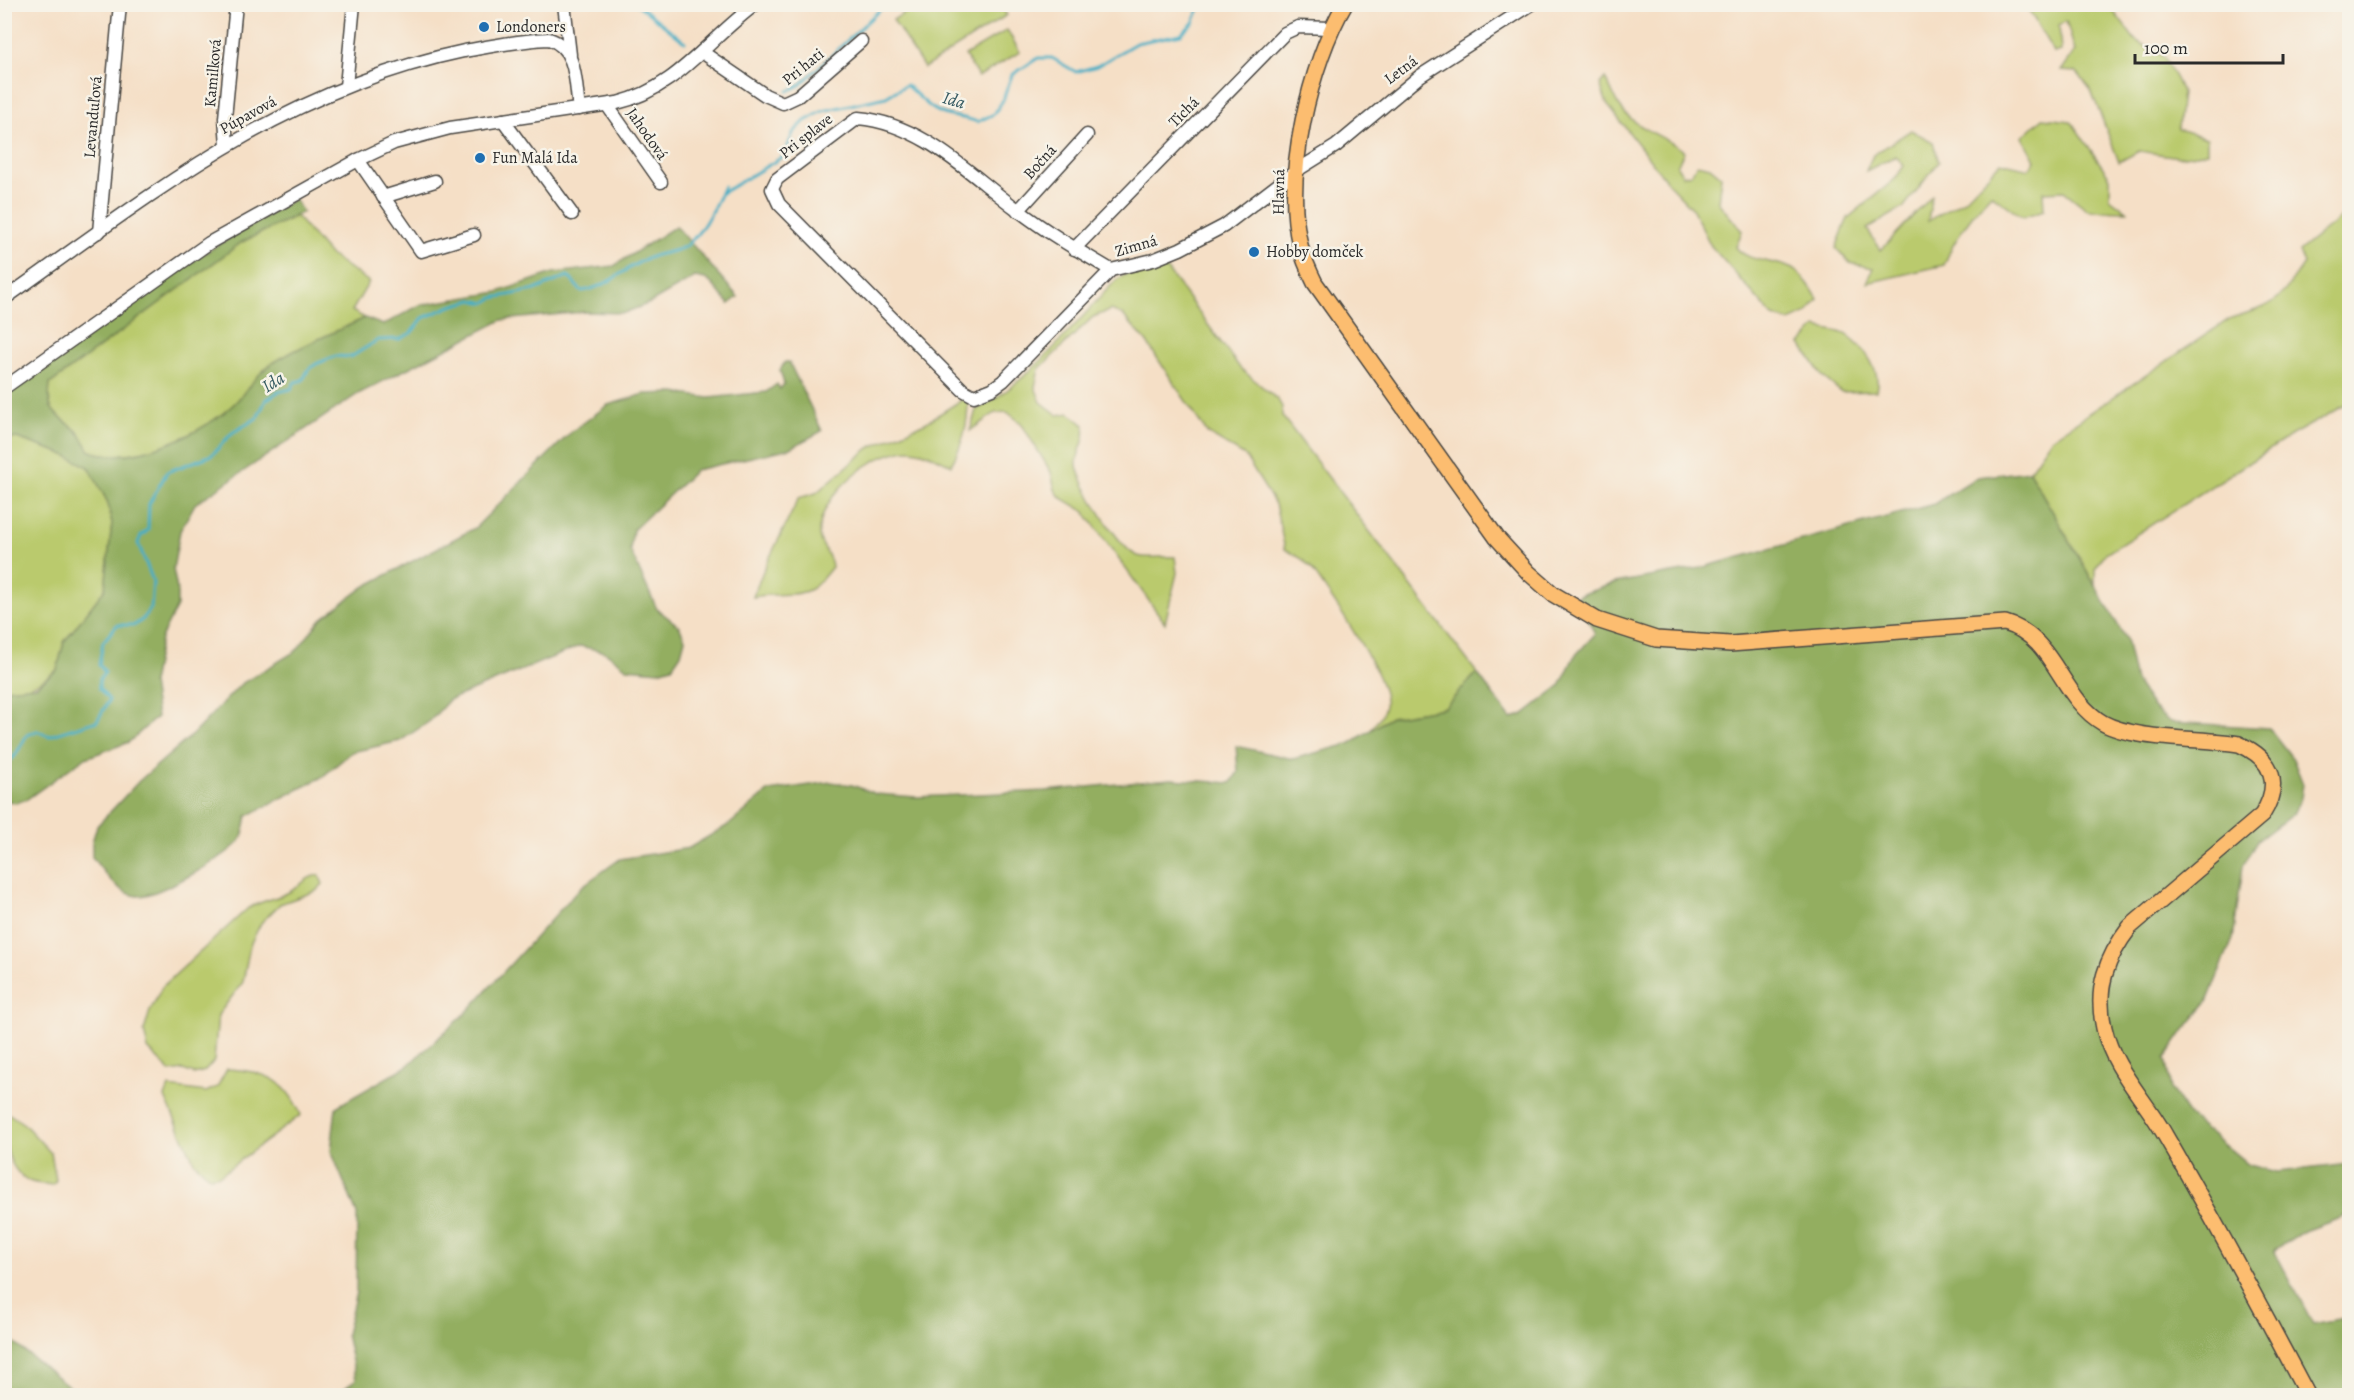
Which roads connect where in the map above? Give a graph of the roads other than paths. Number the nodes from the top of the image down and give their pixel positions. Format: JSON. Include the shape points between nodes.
{"nodes":[{"id":1,"x":120,"y":4,"type":"edge"},
{"id":2,"x":236,"y":4,"type":"edge"},
{"id":3,"x":354,"y":4,"type":"edge"},
{"id":4,"x":756,"y":4,"type":"edge"},
{"id":5,"x":1345,"y":4,"type":"edge"},
{"id":6,"x":1532,"y":4,"type":"edge"},
{"id":7,"x":564,"y":8,"type":"edge"},
{"id":8,"x":1331,"y":28,"type":"junction"},
{"id":9,"x":861,"y":41,"type":"dead end"},
{"id":10,"x":702,"y":52,"type":"junction"},
{"id":11,"x":570,"y":56,"type":"junction"},
{"id":12,"x":346,"y":86,"type":"junction"},
{"id":13,"x":612,"y":104,"type":"junction"},
{"id":14,"x":579,"y":109,"type":"junction"},
{"id":15,"x":503,"y":120,"type":"junction"},
{"id":16,"x":1087,"y":135,"type":"dead end"},
{"id":17,"x":227,"y":145,"type":"junction"},
{"id":18,"x":358,"y":160,"type":"junction"},
{"id":19,"x":1296,"y":171,"type":"junction"},
{"id":20,"x":435,"y":181,"type":"dead end"},
{"id":21,"x":660,"y":182,"type":"dead end"},
{"id":22,"x":383,"y":197,"type":"junction"},
{"id":23,"x":1018,"y":211,"type":"junction"},
{"id":24,"x":572,"y":214,"type":"dead end"},
{"id":25,"x":99,"y":232,"type":"junction"},
{"id":26,"x":474,"y":235,"type":"dead end"},
{"id":27,"x":1074,"y":249,"type":"junction"},
{"id":28,"x":1111,"y":270,"type":"junction"},
{"id":29,"x":4,"y":299,"type":"edge"},
{"id":30,"x":4,"y":388,"type":"edge"},
{"id":31,"x":974,"y":396,"type":"joint"},
{"id":32,"x":2308,"y":1395,"type":"edge"}],
"edges":[{"from":1,"to":25,"type":"street","name":"Levanduľová"},
{"from":2,"to":17,"type":"street","name":"Kamilková","via":[[225,118]]},
{"from":3,"to":12,"type":"street"},
{"from":4,"to":10,"type":"street"},
{"from":5,"to":8,"type":"main road","name":"Hlavná"},
{"from":6,"to":19,"type":"street","name":"Letná","via":[[1420,76],[1336,146]]},
{"from":7,"to":11,"type":"street"},
{"from":8,"to":19,"type":"main road","name":"Hlavná","via":[[1309,92]]},
{"from":8,"to":27,"type":"street","name":"Tichá","via":[[1298,27],[1285,33]]},
{"from":9,"to":10,"type":"street","name":"Pri hati","via":[[798,96],[783,103]]},
{"from":10,"to":13,"type":"street","via":[[668,82]]},
{"from":11,"to":12,"type":"street","name":"Púpavová","via":[[559,43],[543,39],[447,55]]},
{"from":11,"to":14,"type":"street"},
{"from":12,"to":17,"type":"street","name":"Púpavová"},
{"from":13,"to":14,"type":"street"},
{"from":13,"to":21,"type":"street","name":"Jahodová"},
{"from":14,"to":15,"type":"street"},
{"from":15,"to":18,"type":"street","via":[[416,136]]},
{"from":15,"to":24,"type":"street"},
{"from":16,"to":23,"type":"street","name":"Bočná"},
{"from":17,"to":25,"type":"street","name":"Púpavová"},
{"from":18,"to":22,"type":"street"},
{"from":18,"to":30,"type":"street","via":[[209,243]]},
{"from":19,"to":28,"type":"street","name":"Zimná","via":[[1209,234],[1153,260]]},
{"from":19,"to":32,"type":"main road","name":"Hlavná","via":[[1296,220],[1306,264],[1315,283],[1497,538],[1545,587],[1597,620],[1656,639],[1730,644],[2005,623],[2023,630],[2042,645],[2077,700],[2103,723],[2129,731],[2239,744],[2263,759],[2273,782],[2272,795],[2262,815],[2130,927],[2107,963],[2101,1013],[2107,1040],[2122,1072],[2164,1133]]},
{"from":20,"to":22,"type":"street"},
{"from":22,"to":26,"type":"street","via":[[421,252]]},
{"from":23,"to":27,"type":"street","name":"Pri splave"},
{"from":23,"to":31,"type":"street","name":"Pri splave","via":[[923,137],[897,126],[858,118],[777,179],[772,189],[779,204],[963,390]]},
{"from":25,"to":29,"type":"street","name":"Púpavová"},
{"from":27,"to":28,"type":"street","name":"Pri splave"},
{"from":28,"to":31,"type":"street","name":"Zimná","via":[[1003,381]]}]}
